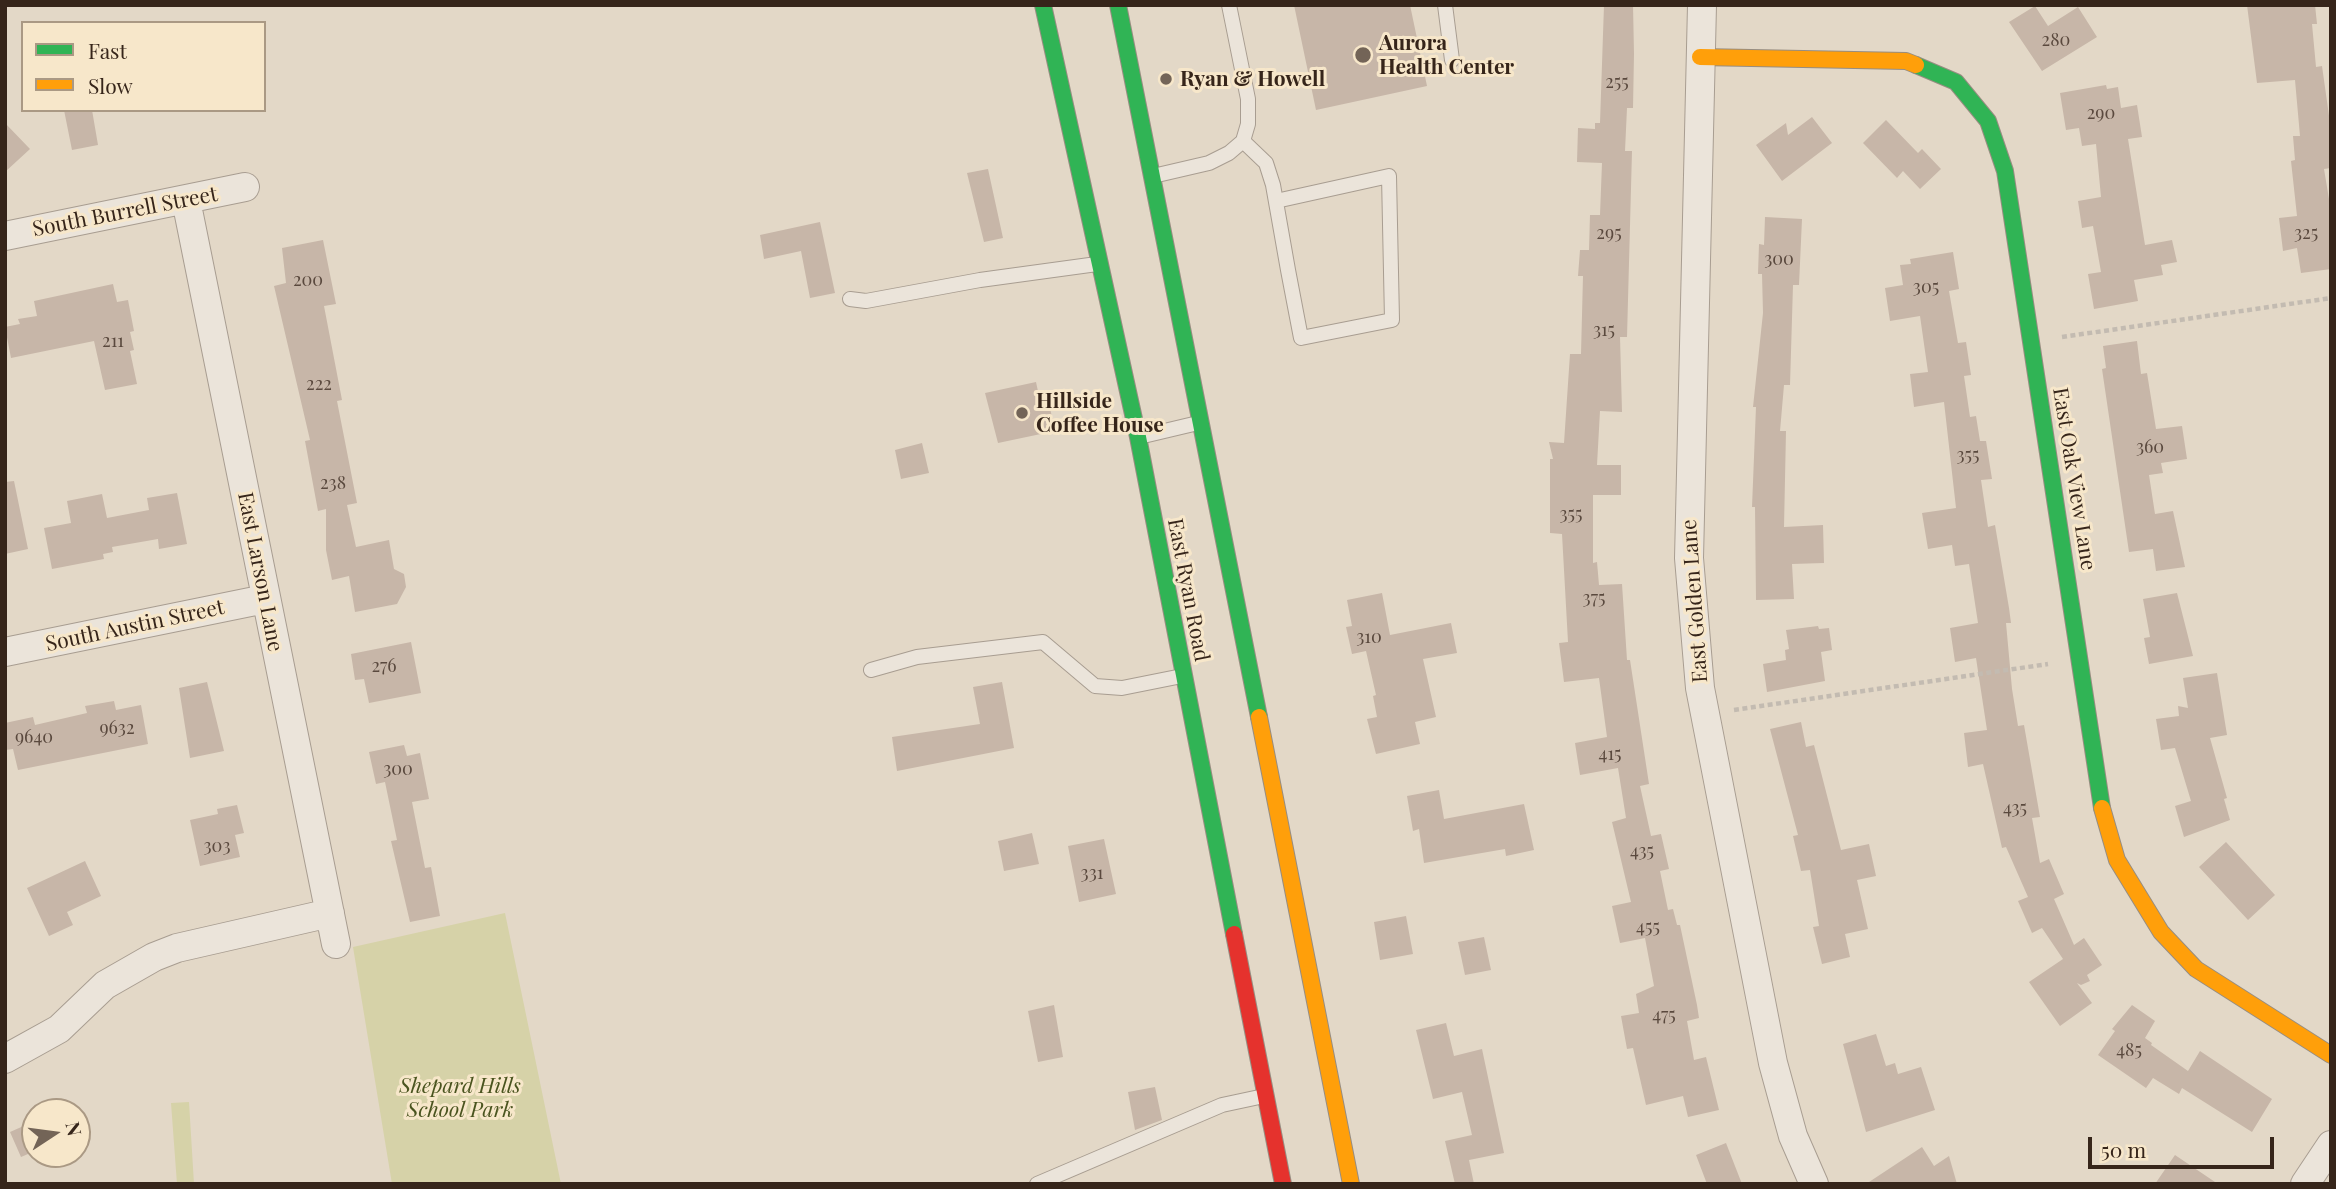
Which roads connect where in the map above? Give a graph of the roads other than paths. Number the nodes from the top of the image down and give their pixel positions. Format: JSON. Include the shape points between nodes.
{"nodes":[{"id":1,"x":1043,"y":5,"type":"edge"},
{"id":2,"x":1118,"y":5,"type":"edge"},
{"id":3,"x":1229,"y":5,"type":"edge"},
{"id":4,"x":1445,"y":5,"type":"edge"},
{"id":5,"x":1702,"y":5,"type":"edge"},
{"id":6,"x":1138,"y":29,"type":"dead end"},
{"id":7,"x":1106,"y":30,"type":"dead end"},
{"id":8,"x":1700,"y":57,"type":"junction"},
{"id":9,"x":1452,"y":60,"type":"dead end"},
{"id":10,"x":1131,"y":66,"type":"junction"},
{"id":11,"x":1138,"y":105,"type":"junction"},
{"id":12,"x":1243,"y":141,"type":"junction"},
{"id":13,"x":1153,"y":176,"type":"junction"},
{"id":14,"x":245,"y":187,"type":"dead end"},
{"id":15,"x":186,"y":200,"type":"junction"},
{"id":16,"x":1276,"y":201,"type":"junction"},
{"id":17,"x":5,"y":236,"type":"edge"},
{"id":18,"x":1100,"y":264,"type":"junction"},
{"id":19,"x":850,"y":299,"type":"dead end"},
{"id":20,"x":1200,"y":423,"type":"junction"},
{"id":21,"x":1138,"y":437,"type":"junction"},
{"id":22,"x":265,"y":599,"type":"junction"},
{"id":23,"x":5,"y":652,"type":"edge"},
{"id":24,"x":871,"y":670,"type":"dead end"},
{"id":25,"x":1184,"y":676,"type":"junction"},
{"id":26,"x":330,"y":913,"type":"junction"},
{"id":27,"x":336,"y":944,"type":"dead end"},
{"id":28,"x":2331,"y":1055,"type":"edge"},
{"id":29,"x":5,"y":1059,"type":"edge"},
{"id":30,"x":1265,"y":1095,"type":"junction"},
{"id":31,"x":2331,"y":1145,"type":"edge"},
{"id":32,"x":1037,"y":1184,"type":"edge"},
{"id":33,"x":1283,"y":1184,"type":"edge"},
{"id":34,"x":1351,"y":1184,"type":"edge"},
{"id":35,"x":1814,"y":1184,"type":"edge"},
{"id":36,"x":2305,"y":1184,"type":"edge"}],
"edges":[{"from":1,"to":18,"type":"main road","name":"East Ryan Road"},
{"from":2,"to":10,"type":"main road"},
{"from":3,"to":12,"type":"lane","via":[[1248,99]]},
{"from":4,"to":9,"type":"lane"},
{"from":5,"to":8,"type":"street","name":"East Golden Lane"},
{"from":6,"to":10,"type":"main road"},
{"from":7,"to":11,"type":"main road"},
{"from":8,"to":28,"type":"main road","name":"East Oak View Lane","via":[[1906,61],[1956,82],[1987,121],[2005,171],[2103,817],[2117,860],[2161,932],[2196,969]]},
{"from":8,"to":35,"type":"street","name":"East Golden Lane","via":[[1689,558],[1700,688],[1773,1063],[1793,1136]]},
{"from":10,"to":11,"type":"main road"},
{"from":11,"to":13,"type":"main road"},
{"from":12,"to":13,"type":"lane","via":[[1209,163]]},
{"from":12,"to":16,"type":"lane","via":[[1266,163]]},
{"from":13,"to":20,"type":"main road"},
{"from":14,"to":15,"type":"street","name":"South Burrell Street"},
{"from":15,"to":17,"type":"street","name":"South Burrell Street"},
{"from":15,"to":22,"type":"street","name":"East Larson Lane"},
{"from":16,"to":16,"type":"lane","via":[[1301,338],[1392,320],[1389,176]]},
{"from":18,"to":19,"type":"lane","via":[[866,302]]},
{"from":18,"to":21,"type":"main road","name":"East Ryan Road"},
{"from":20,"to":21,"type":"lane"},
{"from":20,"to":34,"type":"main road"},
{"from":21,"to":25,"type":"main road","name":"East Ryan Road"},
{"from":22,"to":23,"type":"street","name":"South Austin Street"},
{"from":22,"to":26,"type":"street","name":"East Larson Lane"},
{"from":24,"to":25,"type":"lane","via":[[917,657],[1043,642],[1095,685],[1122,688]]},
{"from":25,"to":30,"type":"main road","name":"East Ryan Road"},
{"from":26,"to":27,"type":"street","name":"East Larson Lane"},
{"from":26,"to":29,"type":"street","via":[[154,957],[105,985],[59,1029]]},
{"from":30,"to":32,"type":"lane","via":[[1222,1105]]},
{"from":30,"to":33,"type":"main road","name":"East Ryan Road"},
{"from":31,"to":36,"type":"street"}]}
